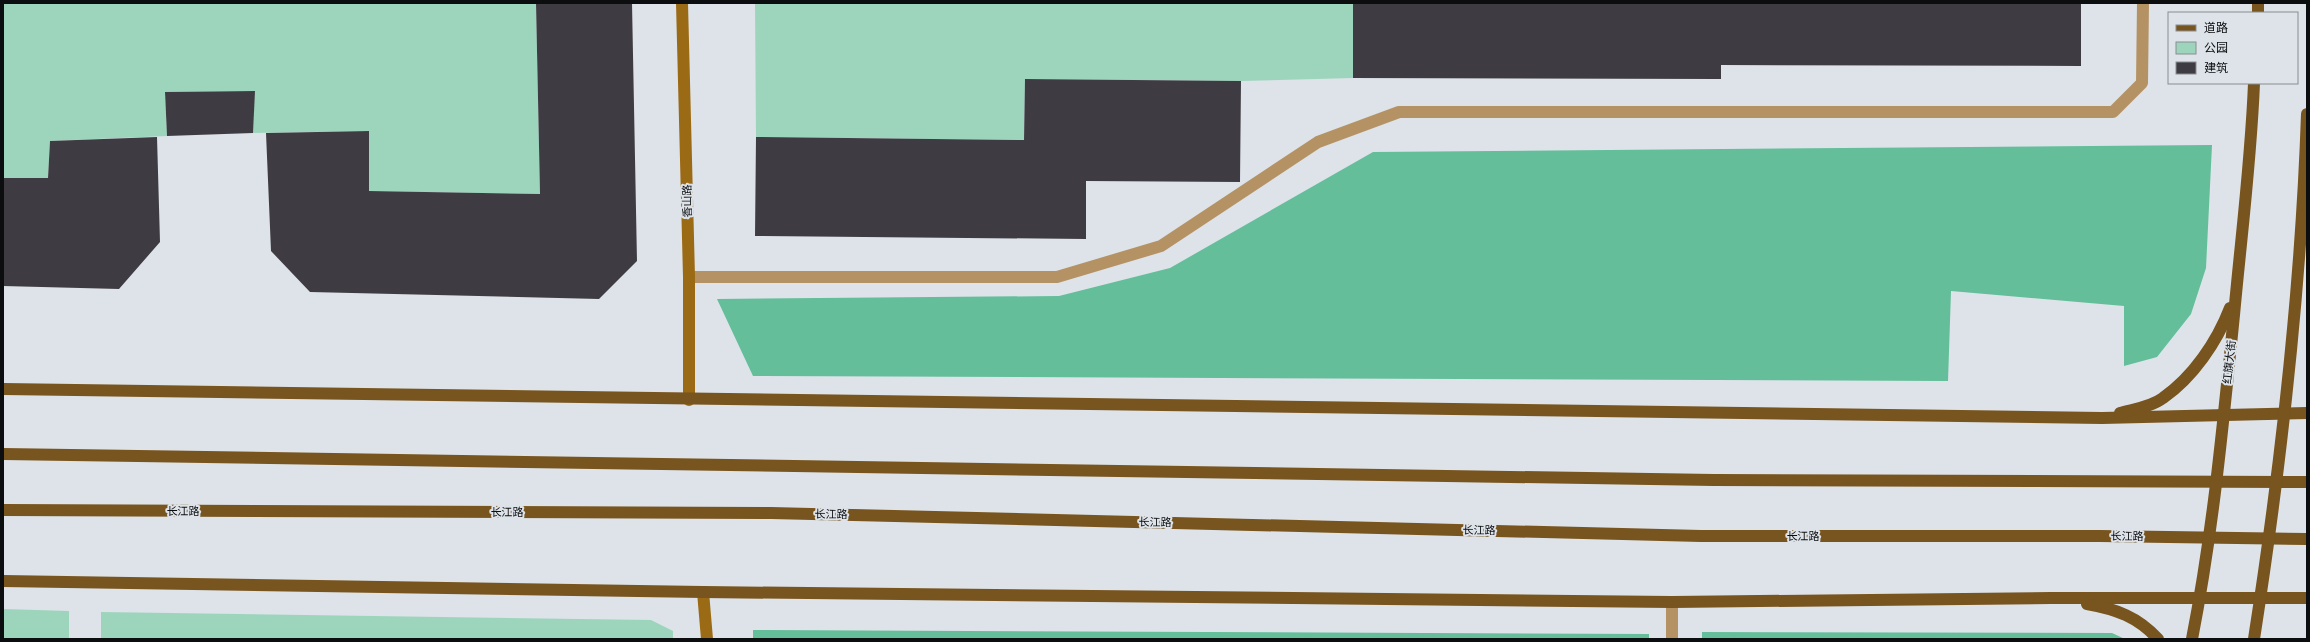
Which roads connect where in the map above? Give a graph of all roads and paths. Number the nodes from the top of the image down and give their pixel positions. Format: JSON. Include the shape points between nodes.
{"nodes":[{"id":1,"x":682,"y":3,"type":"edge"},
{"id":2,"x":2143,"y":3,"type":"edge"},
{"id":3,"x":2254,"y":84,"type":"edge"},
{"id":4,"x":2307,"y":114,"type":"edge"},
{"id":5,"x":689,"y":277,"type":"junction"},
{"id":6,"x":2236,"y":294,"type":"junction"},
{"id":7,"x":3,"y":389,"type":"edge"},
{"id":8,"x":689,"y":400,"type":"junction"},
{"id":9,"x":2284,"y":413,"type":"junction"},
{"id":10,"x":2307,"y":413,"type":"edge"},
{"id":11,"x":2224,"y":415,"type":"junction"},
{"id":12,"x":2102,"y":418,"type":"junction"},
{"id":13,"x":3,"y":454,"type":"edge"},
{"id":14,"x":2216,"y":481,"type":"junction"},
{"id":15,"x":2277,"y":482,"type":"junction"},
{"id":16,"x":2307,"y":482,"type":"edge"},
{"id":17,"x":3,"y":510,"type":"edge"},
{"id":18,"x":2210,"y":538,"type":"junction"},
{"id":19,"x":2270,"y":538,"type":"junction"},
{"id":20,"x":2307,"y":539,"type":"edge"},
{"id":21,"x":3,"y":581,"type":"edge"},
{"id":22,"x":703,"y":592,"type":"junction"},
{"id":23,"x":2051,"y":598,"type":"junction"},
{"id":24,"x":2307,"y":598,"type":"edge"},
{"id":25,"x":2200,"y":600,"type":"junction"},
{"id":26,"x":2260,"y":600,"type":"junction"},
{"id":27,"x":1672,"y":602,"type":"junction"},
{"id":28,"x":707,"y":639,"type":"edge"},
{"id":29,"x":1672,"y":639,"type":"edge"},
{"id":30,"x":2158,"y":639,"type":"edge"},
{"id":31,"x":2192,"y":639,"type":"edge"},
{"id":32,"x":2254,"y":639,"type":"edge"}],
"edges":[{"from":1,"to":5,"type":"street","name":"香山路"},
{"from":2,"to":5,"type":"street","via":[[2142,84],[2112,112],[1399,112],[1318,142],[1161,246],[1057,277]]},
{"from":3,"to":6,"type":"main road","name":"红旗大街","via":[[2252,132]]},
{"from":4,"to":9,"type":"main road","via":[[2300,253]]},
{"from":5,"to":8,"type":"street","name":"香山路"},
{"from":6,"to":11,"type":"main road","name":"红旗大街"},
{"from":6,"to":12,"type":"main road","via":[[2215,340],[2174,388],[2162,399],[2146,406]]},
{"from":7,"to":8,"type":"main road"},
{"from":8,"to":12,"type":"main road"},
{"from":9,"to":10,"type":"main road"},
{"from":9,"to":11,"type":"main road"},
{"from":9,"to":15,"type":"main road"},
{"from":11,"to":12,"type":"main road"},
{"from":11,"to":14,"type":"main road","name":"红旗大街"},
{"from":13,"to":14,"type":"main road","via":[[1714,480]]},
{"from":14,"to":15,"type":"main road"},
{"from":14,"to":18,"type":"main road","name":"红旗大街"},
{"from":15,"to":16,"type":"main road"},
{"from":15,"to":19,"type":"main road"},
{"from":17,"to":18,"type":"main road","name":"长江路","via":[[771,513],[1702,536]]},
{"from":18,"to":19,"type":"main road","name":"长江路"},
{"from":18,"to":25,"type":"main road","name":"红旗大街"},
{"from":19,"to":20,"type":"main road","name":"长江路"},
{"from":19,"to":26,"type":"main road"},
{"from":21,"to":22,"type":"main road"},
{"from":22,"to":27,"type":"main road"},
{"from":22,"to":28,"type":"street"},
{"from":23,"to":25,"type":"main road"},
{"from":23,"to":27,"type":"main road"},
{"from":23,"to":30,"type":"main road","via":[[2125,613],[2141,622]]},
{"from":24,"to":26,"type":"main road"},
{"from":25,"to":26,"type":"main road"},
{"from":25,"to":31,"type":"main road","name":"红旗大街"},
{"from":26,"to":32,"type":"main road"},
{"from":27,"to":29,"type":"street"}]}
